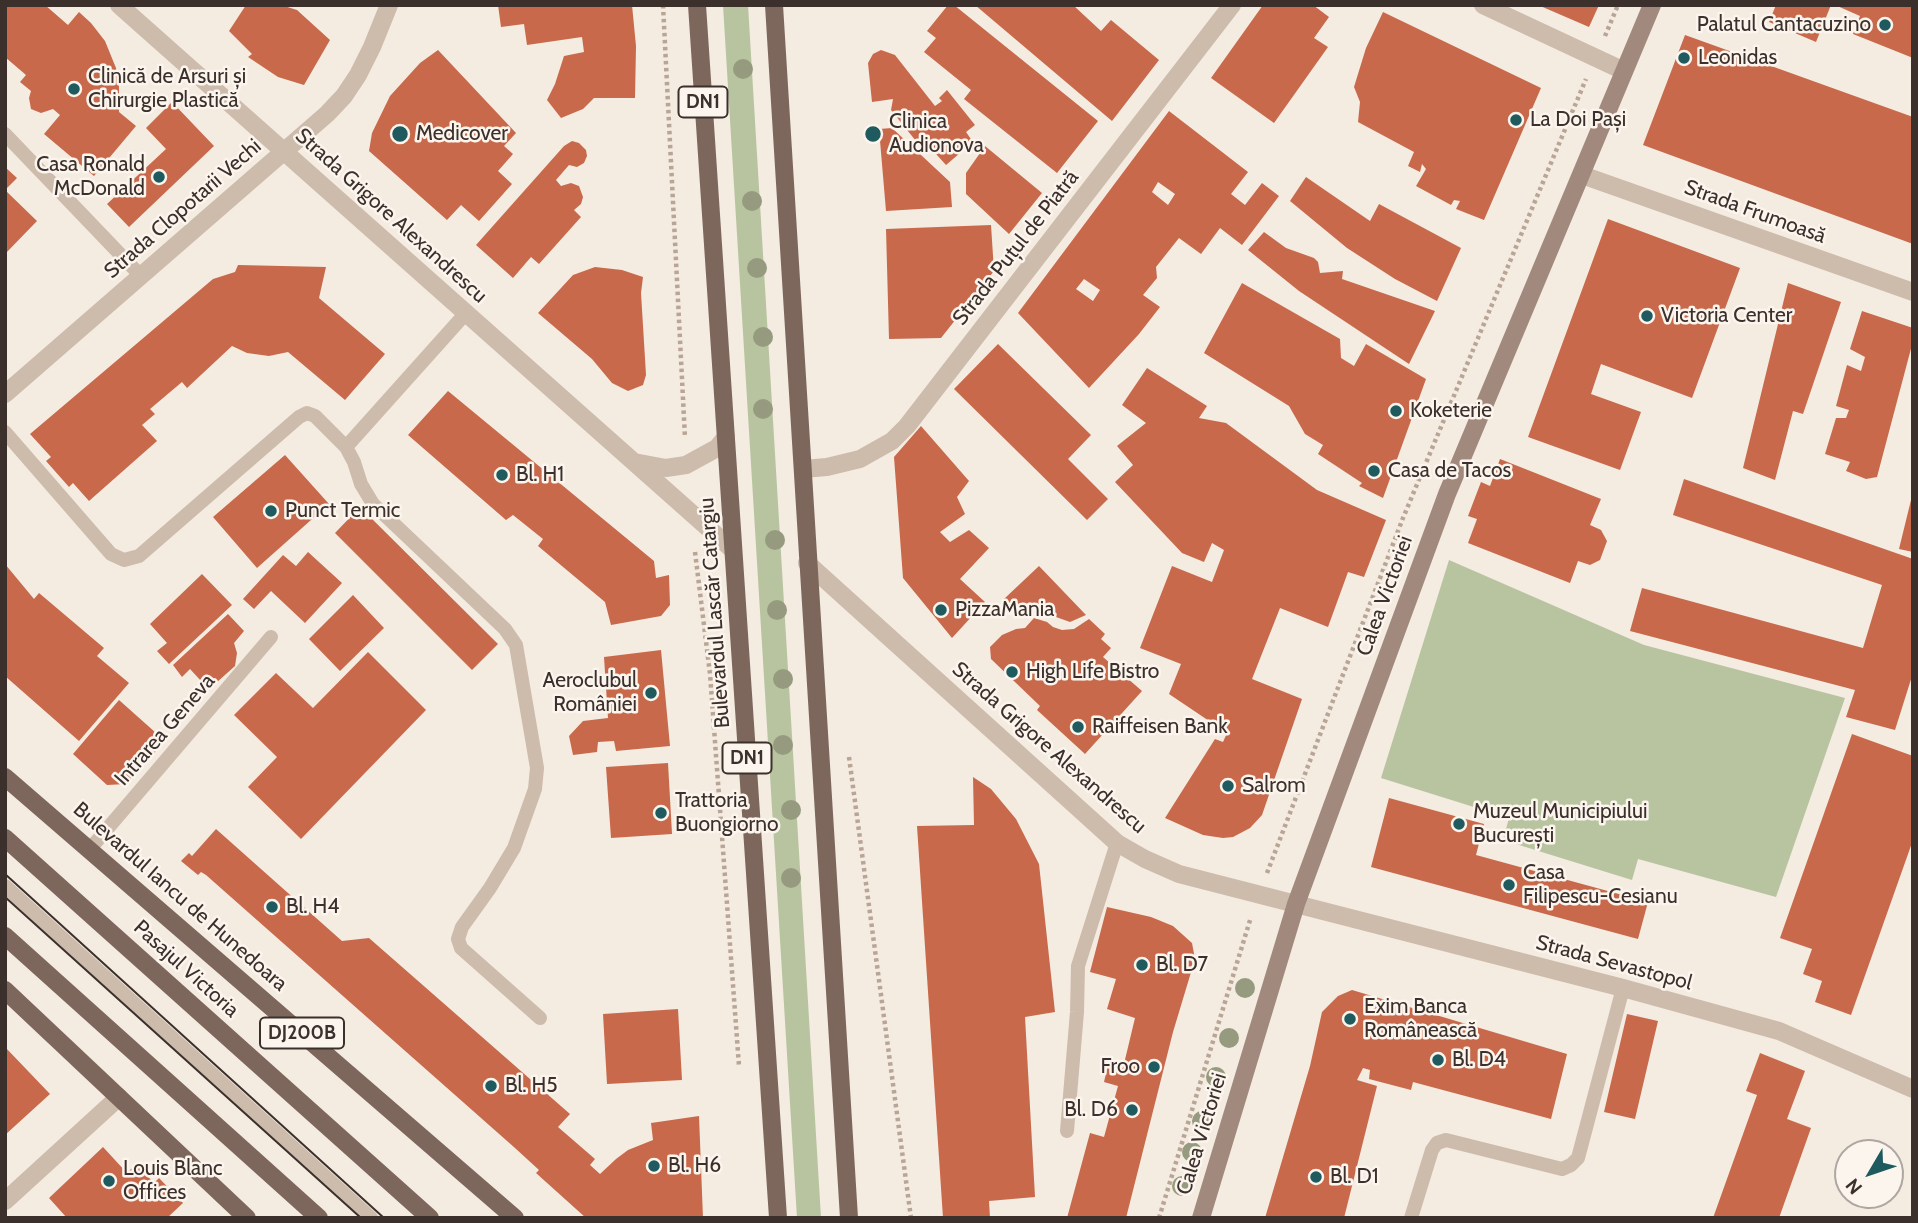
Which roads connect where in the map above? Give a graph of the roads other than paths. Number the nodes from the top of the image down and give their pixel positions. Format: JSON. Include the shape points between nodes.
{"nodes":[{"id":1,"x":119,"y":5,"type":"edge"},
{"id":2,"x":389,"y":5,"type":"edge"},
{"id":3,"x":697,"y":5,"type":"edge"},
{"id":4,"x":774,"y":5,"type":"edge"},
{"id":5,"x":1232,"y":5,"type":"edge"},
{"id":6,"x":1483,"y":5,"type":"edge"},
{"id":7,"x":1652,"y":5,"type":"edge"},
{"id":8,"x":1625,"y":71,"type":"junction"},
{"id":9,"x":5,"y":134,"type":"edge"},
{"id":10,"x":284,"y":152,"type":"junction"},
{"id":11,"x":1582,"y":175,"type":"junction"},
{"id":12,"x":141,"y":276,"type":"junction"},
{"id":13,"x":1913,"y":292,"type":"edge"},
{"id":14,"x":466,"y":313,"type":"junction"},
{"id":15,"x":5,"y":394,"type":"edge"},
{"id":16,"x":5,"y":432,"type":"edge"},
{"id":17,"x":726,"y":437,"type":"junction"},
{"id":18,"x":346,"y":447,"type":"junction"},
{"id":19,"x":634,"y":462,"type":"junction"},
{"id":20,"x":803,"y":469,"type":"junction"},
{"id":21,"x":733,"y":550,"type":"junction"},
{"id":22,"x":807,"y":563,"type":"junction"},
{"id":23,"x":271,"y":638,"type":"dead end"},
{"id":24,"x":5,"y":777,"type":"edge"},
{"id":25,"x":5,"y":838,"type":"edge"},
{"id":26,"x":1117,"y":843,"type":"junction"},
{"id":27,"x":90,"y":849,"type":"junction"},
{"id":28,"x":5,"y":886,"type":"edge"},
{"id":29,"x":1296,"y":904,"type":"junction"},
{"id":30,"x":5,"y":936,"type":"edge"},
{"id":31,"x":1623,"y":988,"type":"junction"},
{"id":32,"x":5,"y":990,"type":"edge"},
{"id":33,"x":540,"y":1018,"type":"dead end"},
{"id":34,"x":1913,"y":1089,"type":"edge"},
{"id":35,"x":119,"y":1097,"type":"junction"},
{"id":36,"x":1067,"y":1131,"type":"dead end"},
{"id":37,"x":5,"y":1201,"type":"edge"},
{"id":38,"x":247,"y":1218,"type":"edge"},
{"id":39,"x":319,"y":1218,"type":"edge"},
{"id":40,"x":371,"y":1218,"type":"edge"},
{"id":41,"x":430,"y":1218,"type":"edge"},
{"id":42,"x":515,"y":1218,"type":"edge"},
{"id":43,"x":778,"y":1218,"type":"edge"},
{"id":44,"x":849,"y":1218,"type":"edge"},
{"id":45,"x":1201,"y":1218,"type":"edge"},
{"id":46,"x":1411,"y":1218,"type":"edge"}],
"edges":[{"from":1,"to":10,"type":"street","name":"Strada Grigore Alexandrescu"},
{"from":2,"to":10,"type":"street","name":"Strada Clopotarii Vechi","via":[[344,96]]},
{"from":3,"to":17,"type":"main road","name":"Bulevardul Lascăr Catargiu","number":"DN1"},
{"from":4,"to":20,"type":"main road"},
{"from":5,"to":20,"type":"street","name":"Strada Puțul de Piatră","via":[[907,426],[892,441],[860,459]]},
{"from":6,"to":8,"type":"street"},
{"from":7,"to":8,"type":"main road","name":"Calea Victoriei"},
{"from":8,"to":11,"type":"main road","name":"Calea Victoriei"},
{"from":9,"to":12,"type":"lane"},
{"from":10,"to":12,"type":"street","name":"Strada Clopotarii Vechi"},
{"from":10,"to":14,"type":"street","name":"Strada Grigore Alexandrescu"},
{"from":11,"to":13,"type":"street","name":"Strada Frumoasă"},
{"from":11,"to":29,"type":"main road","name":"Calea Victoriei","via":[[1447,494]]},
{"from":12,"to":15,"type":"street","name":"Strada Clopotarii Vechi"},
{"from":14,"to":18,"type":"lane"},
{"from":14,"to":19,"type":"street","name":"Strada Grigore Alexandrescu"},
{"from":16,"to":18,"type":"lane","via":[[111,554],[124,560],[139,556],[307,412]]},
{"from":17,"to":19,"type":"street","via":[[718,448],[686,466],[666,468]]},
{"from":17,"to":21,"type":"main road","name":"Bulevardul Lascăr Catargiu","number":"DN1"},
{"from":18,"to":33,"type":"lane","via":[[373,503],[505,629],[516,645],[537,768],[535,789],[514,848],[458,939],[461,948]]},
{"from":19,"to":21,"type":"street","name":"Strada Grigore Alexandrescu"},
{"from":20,"to":22,"type":"main road"},
{"from":21,"to":43,"type":"main road","name":"Bulevardul Lascăr Catargiu","number":"DN1"},
{"from":22,"to":26,"type":"street","name":"Strada Grigore Alexandrescu"},
{"from":22,"to":44,"type":"main road"},
{"from":23,"to":27,"type":"lane","name":"Intrarea Geneva"},
{"from":24,"to":27,"type":"main road","name":"Bulevardul Iancu de Hunedoara","number":"DJ200B"},
{"from":25,"to":41,"type":"main road","name":"Pasajul Victoria"},
{"from":26,"to":29,"type":"street","name":"Strada Grigore Alexandrescu","via":[[1179,874]]},
{"from":26,"to":36,"type":"lane","via":[[1078,965]]},
{"from":27,"to":42,"type":"main road","name":"Bulevardul Iancu de Hunedoara","number":"DJ200B"},
{"from":28,"to":40,"type":"lane"},
{"from":29,"to":31,"type":"street","name":"Strada Sevastopol"},
{"from":29,"to":45,"type":"main road","name":"Calea Victoriei"},
{"from":30,"to":39,"type":"main road"},
{"from":31,"to":34,"type":"street","name":"Strada Sevastopol","via":[[1779,1031]]},
{"from":31,"to":46,"type":"lane","via":[[1578,1158],[1562,1169],[1446,1140],[1437,1143]]},
{"from":32,"to":35,"type":"main road"},
{"from":35,"to":37,"type":"street"},
{"from":35,"to":38,"type":"main road"}]}
